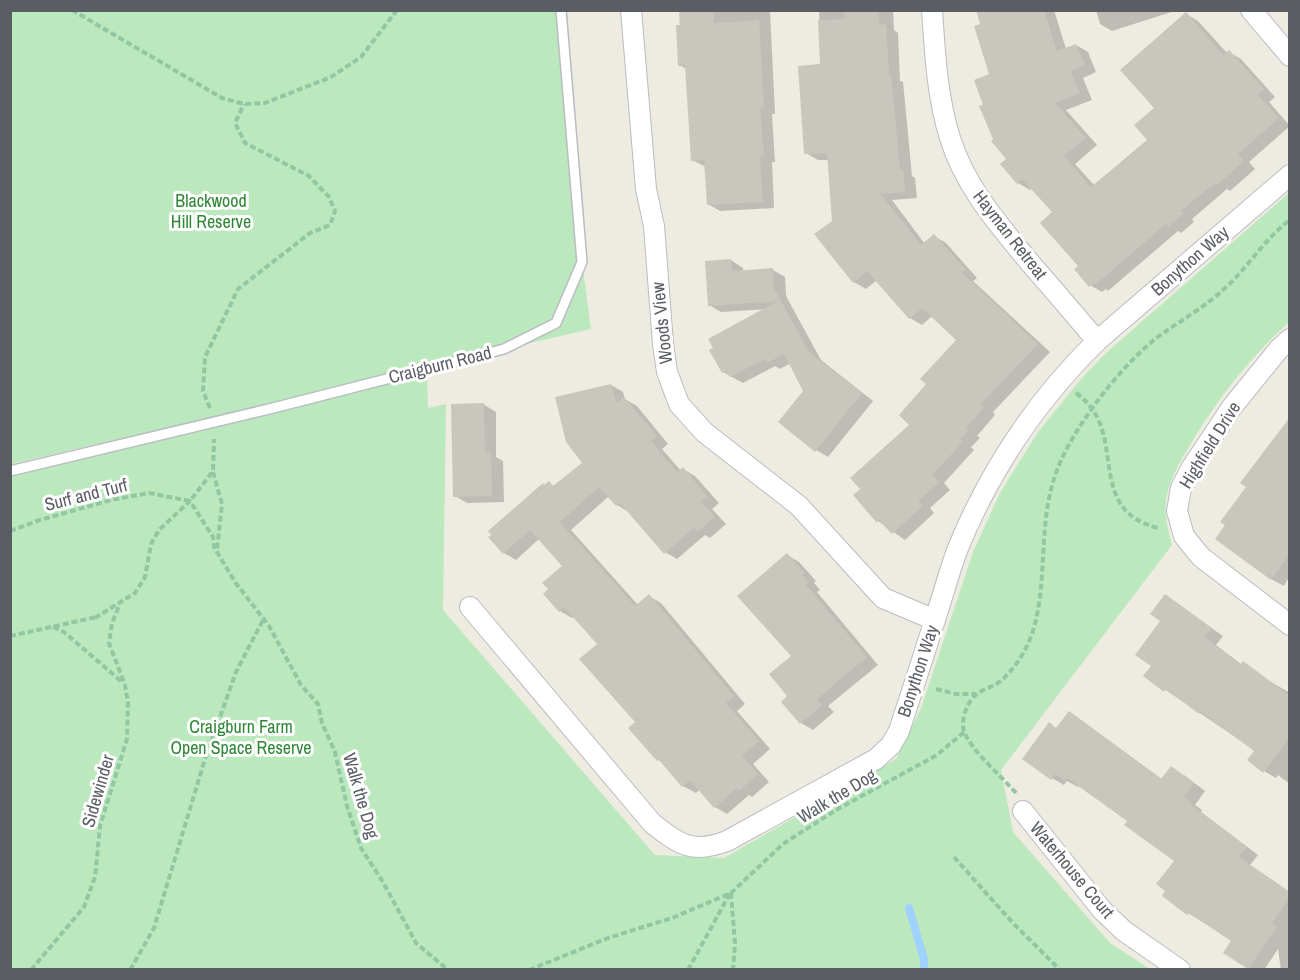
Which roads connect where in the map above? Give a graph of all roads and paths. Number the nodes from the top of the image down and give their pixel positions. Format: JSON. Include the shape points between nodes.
{"nodes":[{"id":1,"x":72,"y":10,"type":"edge"},
{"id":2,"x":397,"y":10,"type":"edge"},
{"id":3,"x":561,"y":10,"type":"edge"},
{"id":4,"x":631,"y":10,"type":"edge"},
{"id":5,"x":932,"y":10,"type":"edge"},
{"id":6,"x":1251,"y":10,"type":"edge"},
{"id":7,"x":1290,"y":56,"type":"edge"},
{"id":8,"x":244,"y":104,"type":"junction"},
{"id":9,"x":1290,"y":174,"type":"edge"},
{"id":10,"x":1290,"y":220,"type":"edge"},
{"id":11,"x":1290,"y":339,"type":"edge"},
{"id":12,"x":1097,"y":341,"type":"junction"},
{"id":13,"x":1059,"y":381,"type":"junction"},
{"id":14,"x":1093,"y":408,"type":"junction"},
{"id":15,"x":214,"y":422,"type":"junction"},
{"id":16,"x":10,"y":471,"type":"edge"},
{"id":17,"x":213,"y":471,"type":"junction"},
{"id":18,"x":190,"y":501,"type":"junction"},
{"id":19,"x":1180,"y":527,"type":"junction"},
{"id":20,"x":10,"y":531,"type":"edge"},
{"id":21,"x":216,"y":551,"type":"junction"},
{"id":22,"x":120,"y":603,"type":"junction"},
{"id":23,"x":470,"y":607,"type":"dead end"},
{"id":24,"x":263,"y":620,"type":"junction"},
{"id":25,"x":935,"y":620,"type":"junction"},
{"id":26,"x":1290,"y":625,"type":"edge"},
{"id":27,"x":52,"y":627,"type":"junction"},
{"id":28,"x":10,"y":636,"type":"edge"},
{"id":29,"x":916,"y":682,"type":"junction"},
{"id":30,"x":124,"y":685,"type":"junction"},
{"id":31,"x":977,"y":694,"type":"junction"},
{"id":32,"x":964,"y":732,"type":"junction"},
{"id":33,"x":1023,"y":811,"type":"joint"},
{"id":34,"x":954,"y":857,"type":"dead end"},
{"id":35,"x":731,"y":893,"type":"junction"},
{"id":36,"x":31,"y":969,"type":"edge"},
{"id":37,"x":130,"y":969,"type":"edge"},
{"id":38,"x":448,"y":969,"type":"edge"},
{"id":39,"x":529,"y":969,"type":"edge"},
{"id":40,"x":688,"y":969,"type":"edge"},
{"id":41,"x":733,"y":969,"type":"edge"},
{"id":42,"x":1060,"y":969,"type":"edge"},
{"id":43,"x":1180,"y":969,"type":"edge"}],
"edges":[{"from":1,"to":8,"type":"path","via":[[222,98]]},
{"from":2,"to":8,"type":"path","via":[[361,57],[331,77],[265,103]]},
{"from":3,"to":15,"type":"lane","name":"Craigburn Road","via":[[582,262],[556,323],[504,349]]},
{"from":4,"to":25,"type":"street","name":"Woods View","via":[[663,344],[667,372],[680,404],[704,432],[799,506],[883,598]]},
{"from":5,"to":12,"type":"street","name":"Hayman Retreat","via":[[942,108],[950,139],[977,197]]},
{"from":6,"to":7,"type":"street"},
{"from":8,"to":15,"type":"path","via":[[235,123],[245,143],[309,176],[329,197],[335,211],[330,225],[310,233],[238,289],[205,357],[203,391]]},
{"from":9,"to":12,"type":"street","name":"Bonython Way"},
{"from":10,"to":14,"type":"path","via":[[1224,290],[1143,350]]},
{"from":11,"to":19,"type":"street","name":"Highfield Drive","via":[[1232,407],[1192,467],[1181,488],[1177,511]]},
{"from":12,"to":13,"type":"street","name":"Bonython Way"},
{"from":13,"to":14,"type":"path"},
{"from":13,"to":25,"type":"street","name":"Bonython Way","via":[[1013,442],[972,516]]},
{"from":14,"to":19,"type":"path","via":[[1105,435],[1112,489],[1120,503],[1137,519],[1152,526]]},
{"from":14,"to":31,"type":"path","via":[[1065,452],[1053,480],[1045,516],[1040,603],[1029,643],[1004,679]]},
{"from":15,"to":16,"type":"lane","name":"Craigburn Road"},
{"from":15,"to":17,"type":"path"},
{"from":17,"to":18,"type":"path"},
{"from":17,"to":21,"type":"path","via":[[222,504]]},
{"from":18,"to":20,"type":"path","name":"Surf and Turf","via":[[149,493],[111,500]]},
{"from":18,"to":21,"type":"path","name":"Walk the Dog","via":[[213,537]]},
{"from":18,"to":22,"type":"path","name":"Sidewinder","via":[[159,530],[151,544],[145,577],[135,593]]},
{"from":19,"to":26,"type":"street","via":[[1201,557]]},
{"from":21,"to":24,"type":"path","name":"Walk the Dog"},
{"from":22,"to":27,"type":"path","name":"Sidewinder","via":[[95,618]]},
{"from":22,"to":30,"type":"path","name":"Sidewinder","via":[[109,643]]},
{"from":23,"to":29,"type":"street","name":"Bonython Way","via":[[652,823],[671,839],[702,849],[727,841],[876,759],[891,745],[899,730]]},
{"from":24,"to":37,"type":"path","via":[[236,672],[220,716],[154,928]]},
{"from":24,"to":38,"type":"path","name":"Walk the Dog","via":[[301,685],[318,704],[362,848],[416,944]]},
{"from":25,"to":29,"type":"street","name":"Bonython Way"},
{"from":27,"to":28,"type":"path","name":"Sidewinder"},
{"from":27,"to":30,"type":"path","via":[[64,632]]},
{"from":29,"to":31,"type":"path","via":[[956,694]]},
{"from":30,"to":36,"type":"path","name":"Sidewinder","via":[[128,702],[127,739],[100,826],[95,877],[84,907]]},
{"from":31,"to":32,"type":"path","via":[[964,712]]},
{"from":32,"to":33,"type":"path","via":[[1023,801]]},
{"from":32,"to":35,"type":"path","name":"Walk the Dog","via":[[937,755],[783,844]]},
{"from":33,"to":43,"type":"street","name":"Waterhouse Court","via":[[1102,910],[1124,931]]},
{"from":34,"to":42,"type":"path"},
{"from":35,"to":39,"type":"path","name":"Walk the Dog"},
{"from":35,"to":40,"type":"path","name":"Walk the Dog"},
{"from":35,"to":41,"type":"path"}]}
